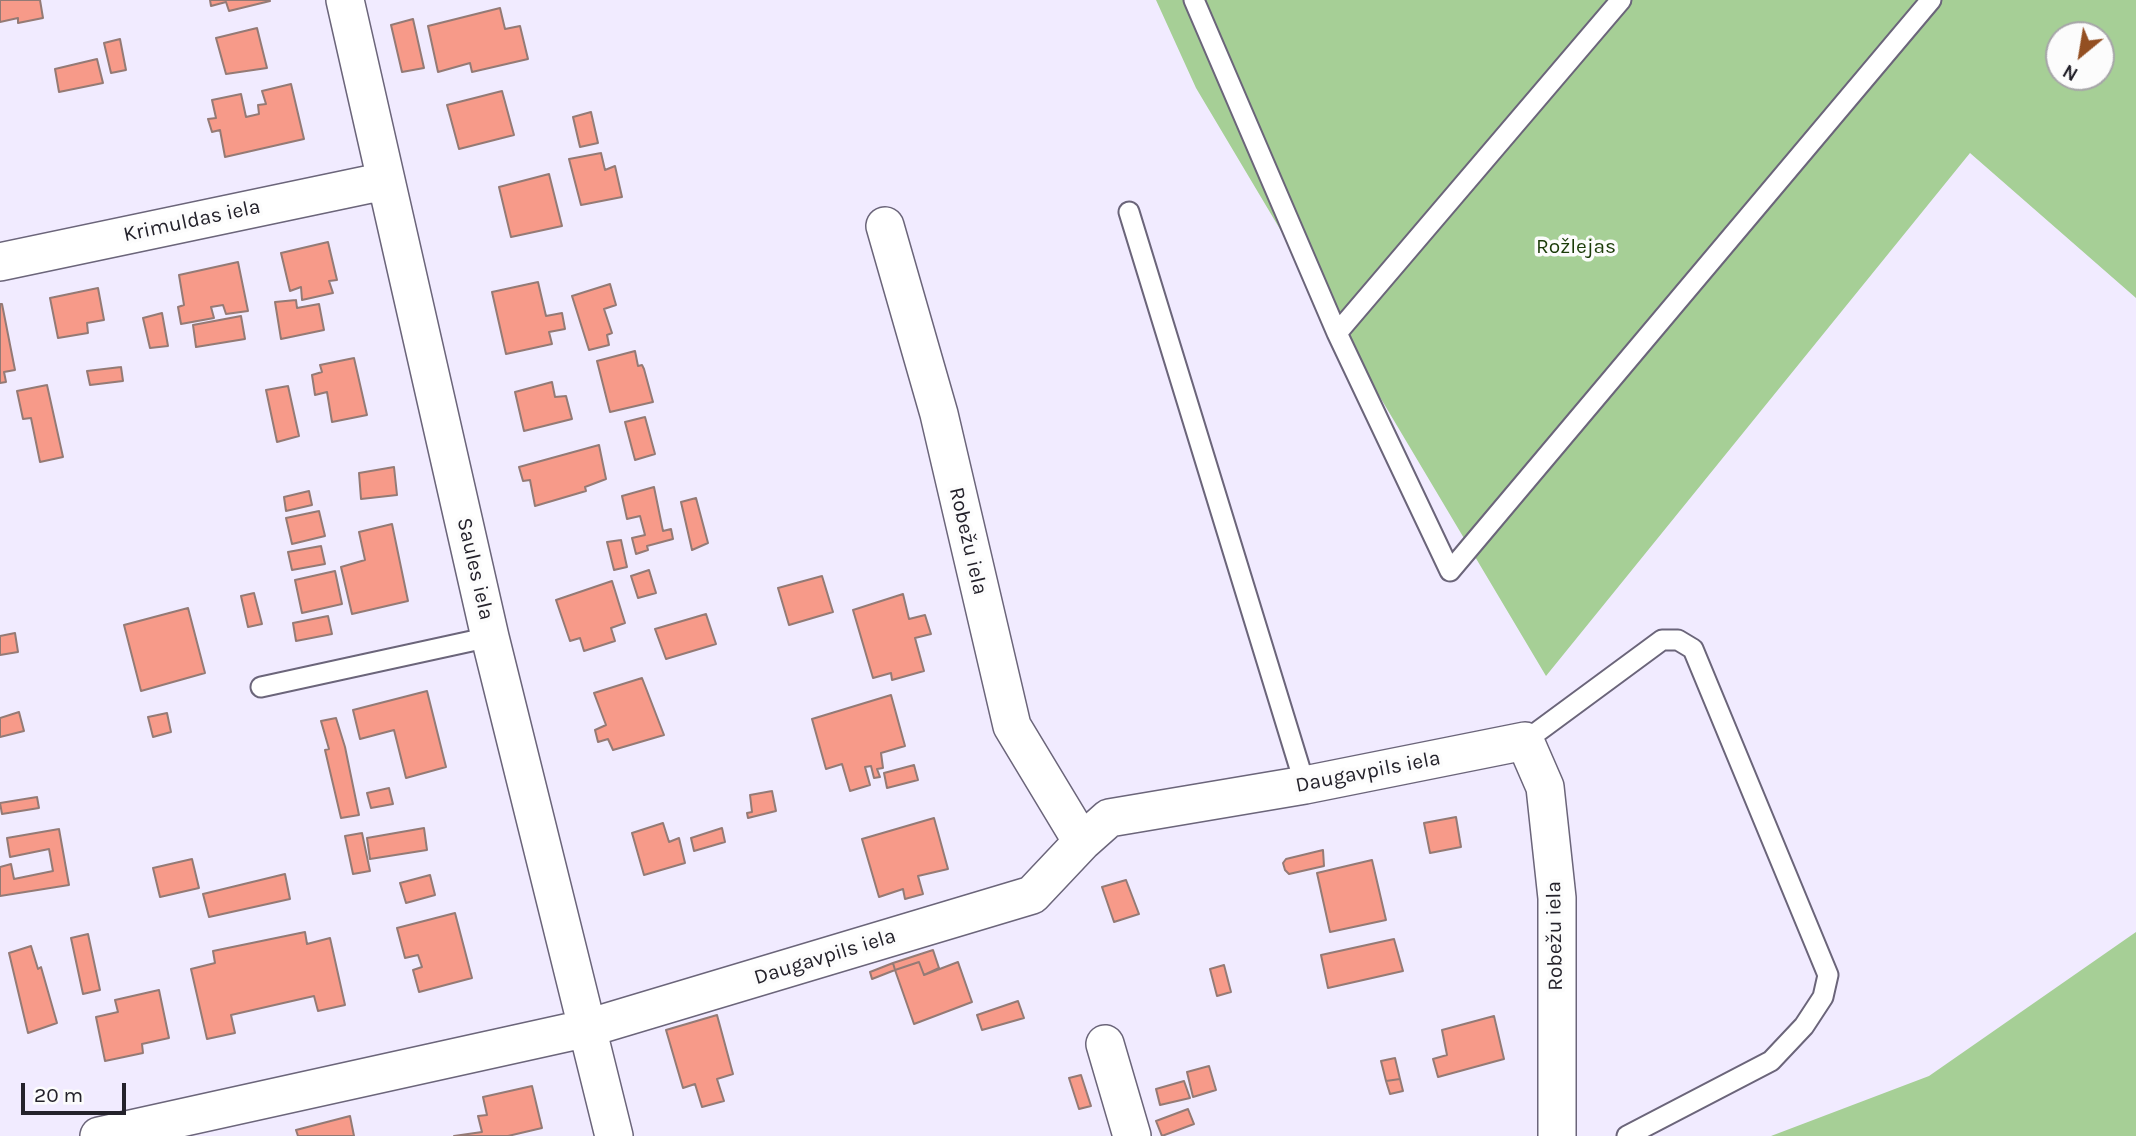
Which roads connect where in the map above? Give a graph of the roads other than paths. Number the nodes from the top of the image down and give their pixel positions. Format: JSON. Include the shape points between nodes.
{"nodes":[{"id":1,"x":345,"y":0,"type":"edge"},
{"id":2,"x":1194,"y":0,"type":"edge"},
{"id":3,"x":1621,"y":0,"type":"edge"},
{"id":4,"x":1931,"y":0,"type":"edge"},
{"id":5,"x":385,"y":181,"type":"junction"},
{"id":6,"x":1129,"y":212,"type":"dead end"},
{"id":7,"x":885,"y":226,"type":"dead end"},
{"id":8,"x":0,"y":262,"type":"edge"},
{"id":9,"x":1337,"y":333,"type":"junction"},
{"id":10,"x":490,"y":638,"type":"junction"},
{"id":11,"x":261,"y":687,"type":"dead end"},
{"id":12,"x":1525,"y":741,"type":"junction"},
{"id":13,"x":1305,"y":785,"type":"junction"},
{"id":14,"x":1082,"y":842,"type":"junction"},
{"id":15,"x":588,"y":1028,"type":"junction"},
{"id":16,"x":1105,"y":1044,"type":"dead end"},
{"id":17,"x":99,"y":1136,"type":"edge"},
{"id":18,"x":614,"y":1136,"type":"edge"},
{"id":19,"x":1132,"y":1136,"type":"edge"},
{"id":20,"x":1557,"y":1136,"type":"edge"},
{"id":21,"x":1627,"y":1136,"type":"edge"}],
"edges":[{"from":1,"to":5,"type":"street","name":"Saules iela"},
{"from":2,"to":9,"type":"lane"},
{"from":3,"to":9,"type":"lane"},
{"from":4,"to":9,"type":"lane","via":[[1450,571]]},
{"from":5,"to":8,"type":"street","name":"Krimuldas iela"},
{"from":5,"to":10,"type":"street","name":"Saules iela"},
{"from":6,"to":13,"type":"lane"},
{"from":7,"to":14,"type":"street","name":"Robežu iela","via":[[939,414],[1012,726]]},
{"from":10,"to":11,"type":"lane"},
{"from":10,"to":15,"type":"street","name":"Saules iela"},
{"from":12,"to":13,"type":"street","name":"Daugavpils iela"},
{"from":12,"to":20,"type":"street","name":"Robežu iela","via":[[1545,787],[1557,898]]},
{"from":12,"to":21,"type":"lane","via":[[1662,640],[1678,640],[1693,649],[1828,975],[1823,997],[1810,1017],[1771,1061]]},
{"from":13,"to":14,"type":"street","name":"Daugavpils iela","via":[[1109,818]]},
{"from":14,"to":15,"type":"street","name":"Daugavpils iela","via":[[1032,895]]},
{"from":15,"to":17,"type":"street","name":"Daugavpils iela"},
{"from":15,"to":18,"type":"street","name":"Saules iela"},
{"from":16,"to":19,"type":"street"}]}
